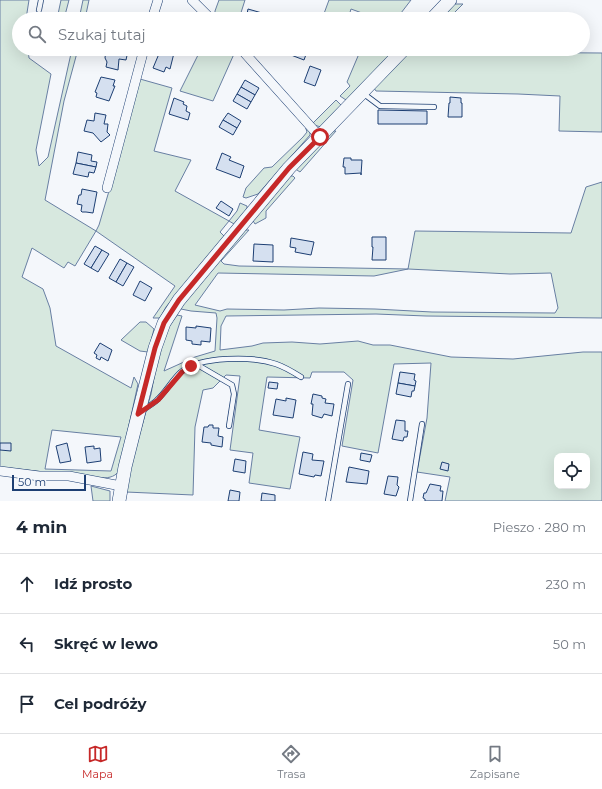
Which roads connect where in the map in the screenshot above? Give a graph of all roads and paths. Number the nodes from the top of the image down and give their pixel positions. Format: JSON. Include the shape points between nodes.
{"nodes":[{"id":1,"x":41,"y":0,"type":"edge"},
{"id":2,"x":158,"y":0,"type":"edge"},
{"id":3,"x":192,"y":0,"type":"edge"},
{"id":4,"x":450,"y":0,"type":"edge"},
{"id":5,"x":39,"y":10,"type":"dead end"},
{"id":6,"x":154,"y":12,"type":"edge"},
{"id":7,"x":203,"y":12,"type":"edge"},
{"id":8,"x":439,"y":12,"type":"edge"},
{"id":9,"x":142,"y":56,"type":"edge"},
{"id":10,"x":247,"y":56,"type":"edge"},
{"id":11,"x":397,"y":56,"type":"edge"},
{"id":12,"x":362,"y":92,"type":"junction"},
{"id":13,"x":434,"y":107,"type":"dead end"},
{"id":14,"x":320,"y":137,"type":"junction"},
{"id":15,"x":107,"y":188,"type":"dead end"},
{"id":16,"x":196,"y":364,"type":"junction"},
{"id":17,"x":301,"y":377,"type":"dead end"},
{"id":18,"x":348,"y":384,"type":"dead end"},
{"id":19,"x":138,"y":414,"type":"junction"},
{"id":20,"x":422,"y":424,"type":"dead end"},
{"id":21,"x":229,"y":426,"type":"dead end"},
{"id":22,"x":0,"y":471,"type":"edge"},
{"id":23,"x":121,"y":486,"type":"junction"},
{"id":24,"x":118,"y":501,"type":"edge"},
{"id":25,"x":328,"y":501,"type":"edge"},
{"id":26,"x":410,"y":501,"type":"edge"}],
"edges":[{"from":1,"to":5,"type":"lane"},
{"from":2,"to":6,"type":"street"},
{"from":3,"to":7,"type":"street"},
{"from":4,"to":8,"type":"street"},
{"from":9,"to":15,"type":"street"},
{"from":10,"to":14,"type":"street"},
{"from":11,"to":12,"type":"street"},
{"from":12,"to":13,"type":"lane","via":[[380,106]]},
{"from":12,"to":14,"type":"street"},
{"from":14,"to":19,"type":"street","via":[[289,168],[179,300],[164,323],[155,348]]},
{"from":16,"to":17,"type":"lane","via":[[257,359],[277,364]]},
{"from":16,"to":19,"type":"lane","via":[[182,372],[158,400]]},
{"from":16,"to":21,"type":"lane","via":[[232,386],[234,394]]},
{"from":18,"to":25,"type":"lane"},
{"from":19,"to":23,"type":"street"},
{"from":20,"to":26,"type":"lane"},
{"from":22,"to":23,"type":"street","via":[[68,476]]},
{"from":23,"to":24,"type":"street"}]}
